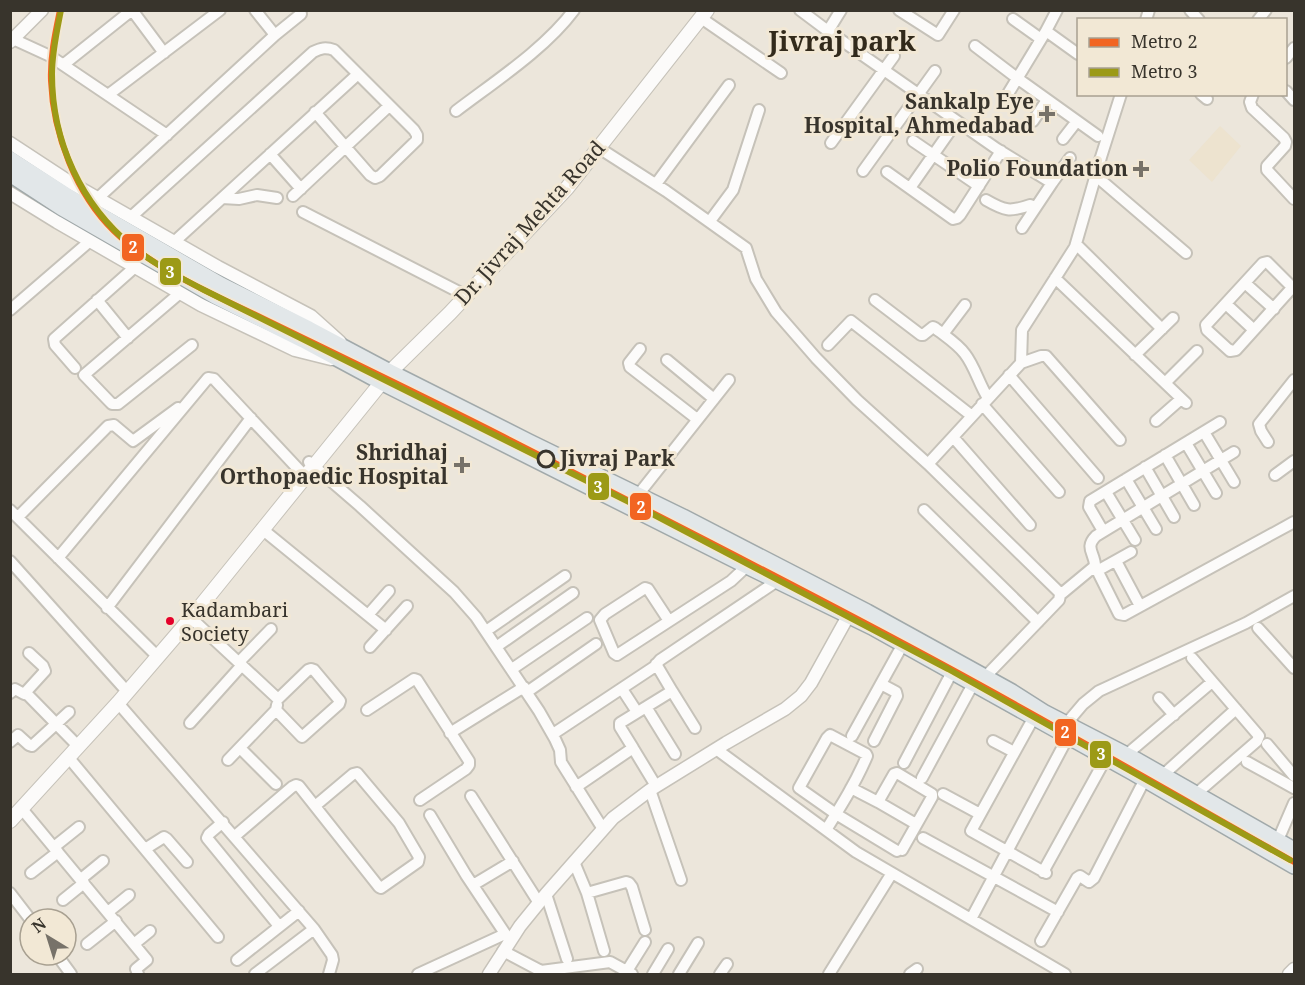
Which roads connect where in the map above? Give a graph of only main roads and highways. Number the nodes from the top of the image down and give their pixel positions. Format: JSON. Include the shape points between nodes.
{"nodes":[{"id":1,"x":702,"y":13,"type":"edge"},
{"id":2,"x":10,"y":159,"type":"edge"},
{"id":3,"x":10,"y":174,"type":"edge"},
{"id":4,"x":306,"y":335,"type":"junction"},
{"id":5,"x":383,"y":376,"type":"junction"},
{"id":6,"x":308,"y":467,"type":"junction"},
{"id":7,"x":852,"y":611,"type":"junction"},
{"id":8,"x":979,"y":680,"type":"junction"},
{"id":9,"x":1067,"y":730,"type":"junction"},
{"id":10,"x":16,"y":810,"type":"edge"},
{"id":11,"x":10,"y":821,"type":"edge"},
{"id":12,"x":1294,"y":850,"type":"edge"},
{"id":13,"x":1294,"y":866,"type":"edge"}],
"edges":[{"from":1,"to":5,"type":"main road","via":[[559,187]]},
{"from":1,"to":5,"type":"main road","name":"Dr. Jivraj Mehta Road","via":[[567,188],[450,313]]},
{"from":2,"to":4,"type":"main road"},
{"from":3,"to":4,"type":"main road","via":[[215,296]]},
{"from":4,"to":5,"type":"main road"},
{"from":5,"to":6,"type":"main road"},
{"from":5,"to":7,"type":"main road","via":[[638,495]]},
{"from":5,"to":7,"type":"main road","via":[[747,566]]},
{"from":6,"to":10,"type":"main road","via":[[266,513],[180,623]]},
{"from":6,"to":10,"type":"main road","via":[[191,618],[69,758]]},
{"from":7,"to":8,"type":"main road"},
{"from":7,"to":8,"type":"main road","via":[[952,672]]},
{"from":8,"to":9,"type":"main road","via":[[1034,717]]},
{"from":8,"to":9,"type":"main road","via":[[1012,692]]},
{"from":9,"to":12,"type":"main road","via":[[1126,755]]},
{"from":9,"to":13,"type":"main road","via":[[1106,758]]},
{"from":10,"to":11,"type":"main road"}]}
